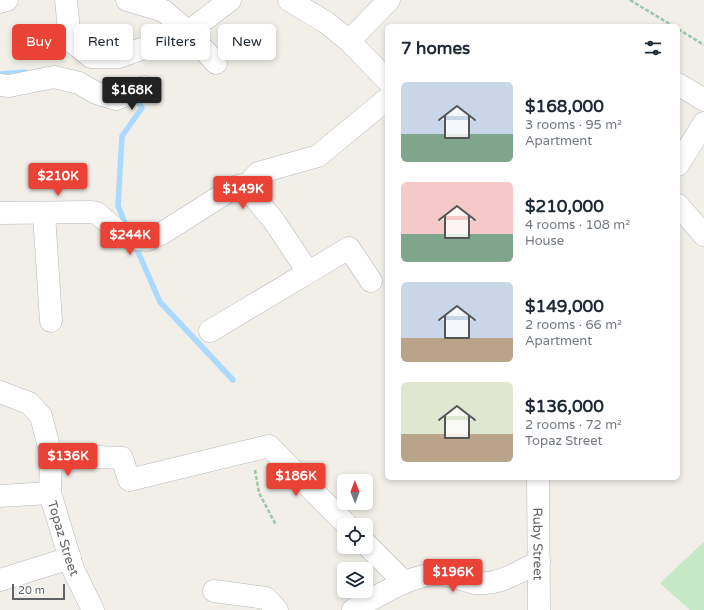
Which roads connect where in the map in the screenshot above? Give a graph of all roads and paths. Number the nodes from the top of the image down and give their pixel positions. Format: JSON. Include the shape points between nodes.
{"nodes":[{"id":1,"x":7,"y":0,"type":"edge"},
{"id":2,"x":66,"y":0,"type":"edge"},
{"id":3,"x":127,"y":0,"type":"edge"},
{"id":4,"x":230,"y":0,"type":"edge"},
{"id":5,"x":289,"y":0,"type":"edge"},
{"id":6,"x":388,"y":0,"type":"edge"},
{"id":7,"x":630,"y":0,"type":"edge"},
{"id":8,"x":0,"y":2,"type":"edge"},
{"id":9,"x":179,"y":24,"type":"edge"},
{"id":10,"x":198,"y":24,"type":"edge"},
{"id":11,"x":670,"y":24,"type":"edge"},
{"id":12,"x":680,"y":30,"type":"edge"},
{"id":13,"x":349,"y":41,"type":"junction"},
{"id":14,"x":704,"y":44,"type":"edge"},
{"id":15,"x":141,"y":49,"type":"edge"},
{"id":16,"x":210,"y":56,"type":"edge"},
{"id":17,"x":216,"y":62,"type":"dead end"},
{"id":18,"x":385,"y":78,"type":"edge"},
{"id":19,"x":0,"y":85,"type":"edge"},
{"id":20,"x":680,"y":85,"type":"edge"},
{"id":21,"x":132,"y":92,"type":"dead end"},
{"id":22,"x":704,"y":100,"type":"edge"},
{"id":23,"x":385,"y":101,"type":"edge"},
{"id":24,"x":704,"y":123,"type":"edge"},
{"id":25,"x":680,"y":162,"type":"edge"},
{"id":26,"x":246,"y":187,"type":"junction"},
{"id":27,"x":680,"y":207,"type":"edge"},
{"id":28,"x":0,"y":214,"type":"edge"},
{"id":29,"x":44,"y":214,"type":"junction"},
{"id":30,"x":704,"y":235,"type":"edge"},
{"id":31,"x":308,"y":272,"type":"junction"},
{"id":32,"x":371,"y":281,"type":"dead end"},
{"id":33,"x":51,"y":321,"type":"dead end"},
{"id":34,"x":210,"y":332,"type":"dead end"},
{"id":35,"x":0,"y":392,"type":"edge"},
{"id":36,"x":260,"y":448,"type":"junction"},
{"id":37,"x":52,"y":455,"type":"junction"},
{"id":38,"x":538,"y":480,"type":"edge"},
{"id":39,"x":50,"y":493,"type":"junction"},
{"id":40,"x":0,"y":496,"type":"edge"},
{"id":41,"x":339,"y":518,"type":"edge"},
{"id":42,"x":276,"y":525,"type":"dead end"},
{"id":43,"x":373,"y":551,"type":"edge"},
{"id":44,"x":70,"y":558,"type":"junction"},
{"id":45,"x":539,"y":562,"type":"junction"},
{"id":46,"x":0,"y":580,"type":"edge"},
{"id":47,"x":404,"y":582,"type":"junction"},
{"id":48,"x":214,"y":591,"type":"dead end"},
{"id":49,"x":93,"y":610,"type":"edge"},
{"id":50,"x":277,"y":610,"type":"edge"},
{"id":51,"x":353,"y":610,"type":"edge"},
{"id":52,"x":539,"y":610,"type":"edge"}],
"edges":[{"from":1,"to":8,"type":"street"},
{"from":2,"to":15,"type":"street","via":[[70,40],[91,57],[119,57]]},
{"from":3,"to":9,"type":"street","via":[[164,11]]},
{"from":4,"to":10,"type":"street"},
{"from":5,"to":13,"type":"street","via":[[327,23]]},
{"from":6,"to":13,"type":"street"},
{"from":7,"to":11,"type":"path"},
{"from":12,"to":14,"type":"path"},
{"from":13,"to":18,"type":"street"},
{"from":16,"to":17,"type":"street"},
{"from":19,"to":21,"type":"street","via":[[10,86],[54,77],[79,83],[96,93]]},
{"from":20,"to":22,"type":"street"},
{"from":23,"to":26,"type":"street","via":[[318,156],[258,173]]},
{"from":24,"to":25,"type":"street"},
{"from":26,"to":29,"type":"street","via":[[238,185],[148,240],[123,236],[103,218],[85,212]]},
{"from":26,"to":31,"type":"street","via":[[274,221]]},
{"from":27,"to":30,"type":"street"},
{"from":28,"to":29,"type":"street"},
{"from":29,"to":33,"type":"street"},
{"from":31,"to":32,"type":"street","via":[[349,248]]},
{"from":31,"to":34,"type":"street"},
{"from":35,"to":37,"type":"street","name":"Topaz Street","via":[[29,403],[41,416]]},
{"from":36,"to":37,"type":"street","via":[[130,480],[122,458]]},
{"from":36,"to":41,"type":"street"},
{"from":36,"to":42,"type":"path","via":[[259,493]]},
{"from":37,"to":39,"type":"street","name":"Topaz Street"},
{"from":38,"to":45,"type":"street","name":"Ruby Street"},
{"from":39,"to":40,"type":"street"},
{"from":39,"to":44,"type":"street","name":"Topaz Street"},
{"from":43,"to":47,"type":"street"},
{"from":44,"to":46,"type":"street"},
{"from":44,"to":49,"type":"street","name":"Topaz Street"},
{"from":45,"to":47,"type":"street","via":[[497,582],[476,583],[436,574]]},
{"from":45,"to":52,"type":"street","name":"Ruby Street"},
{"from":47,"to":51,"type":"street"},
{"from":48,"to":50,"type":"street","via":[[266,598]]}]}
